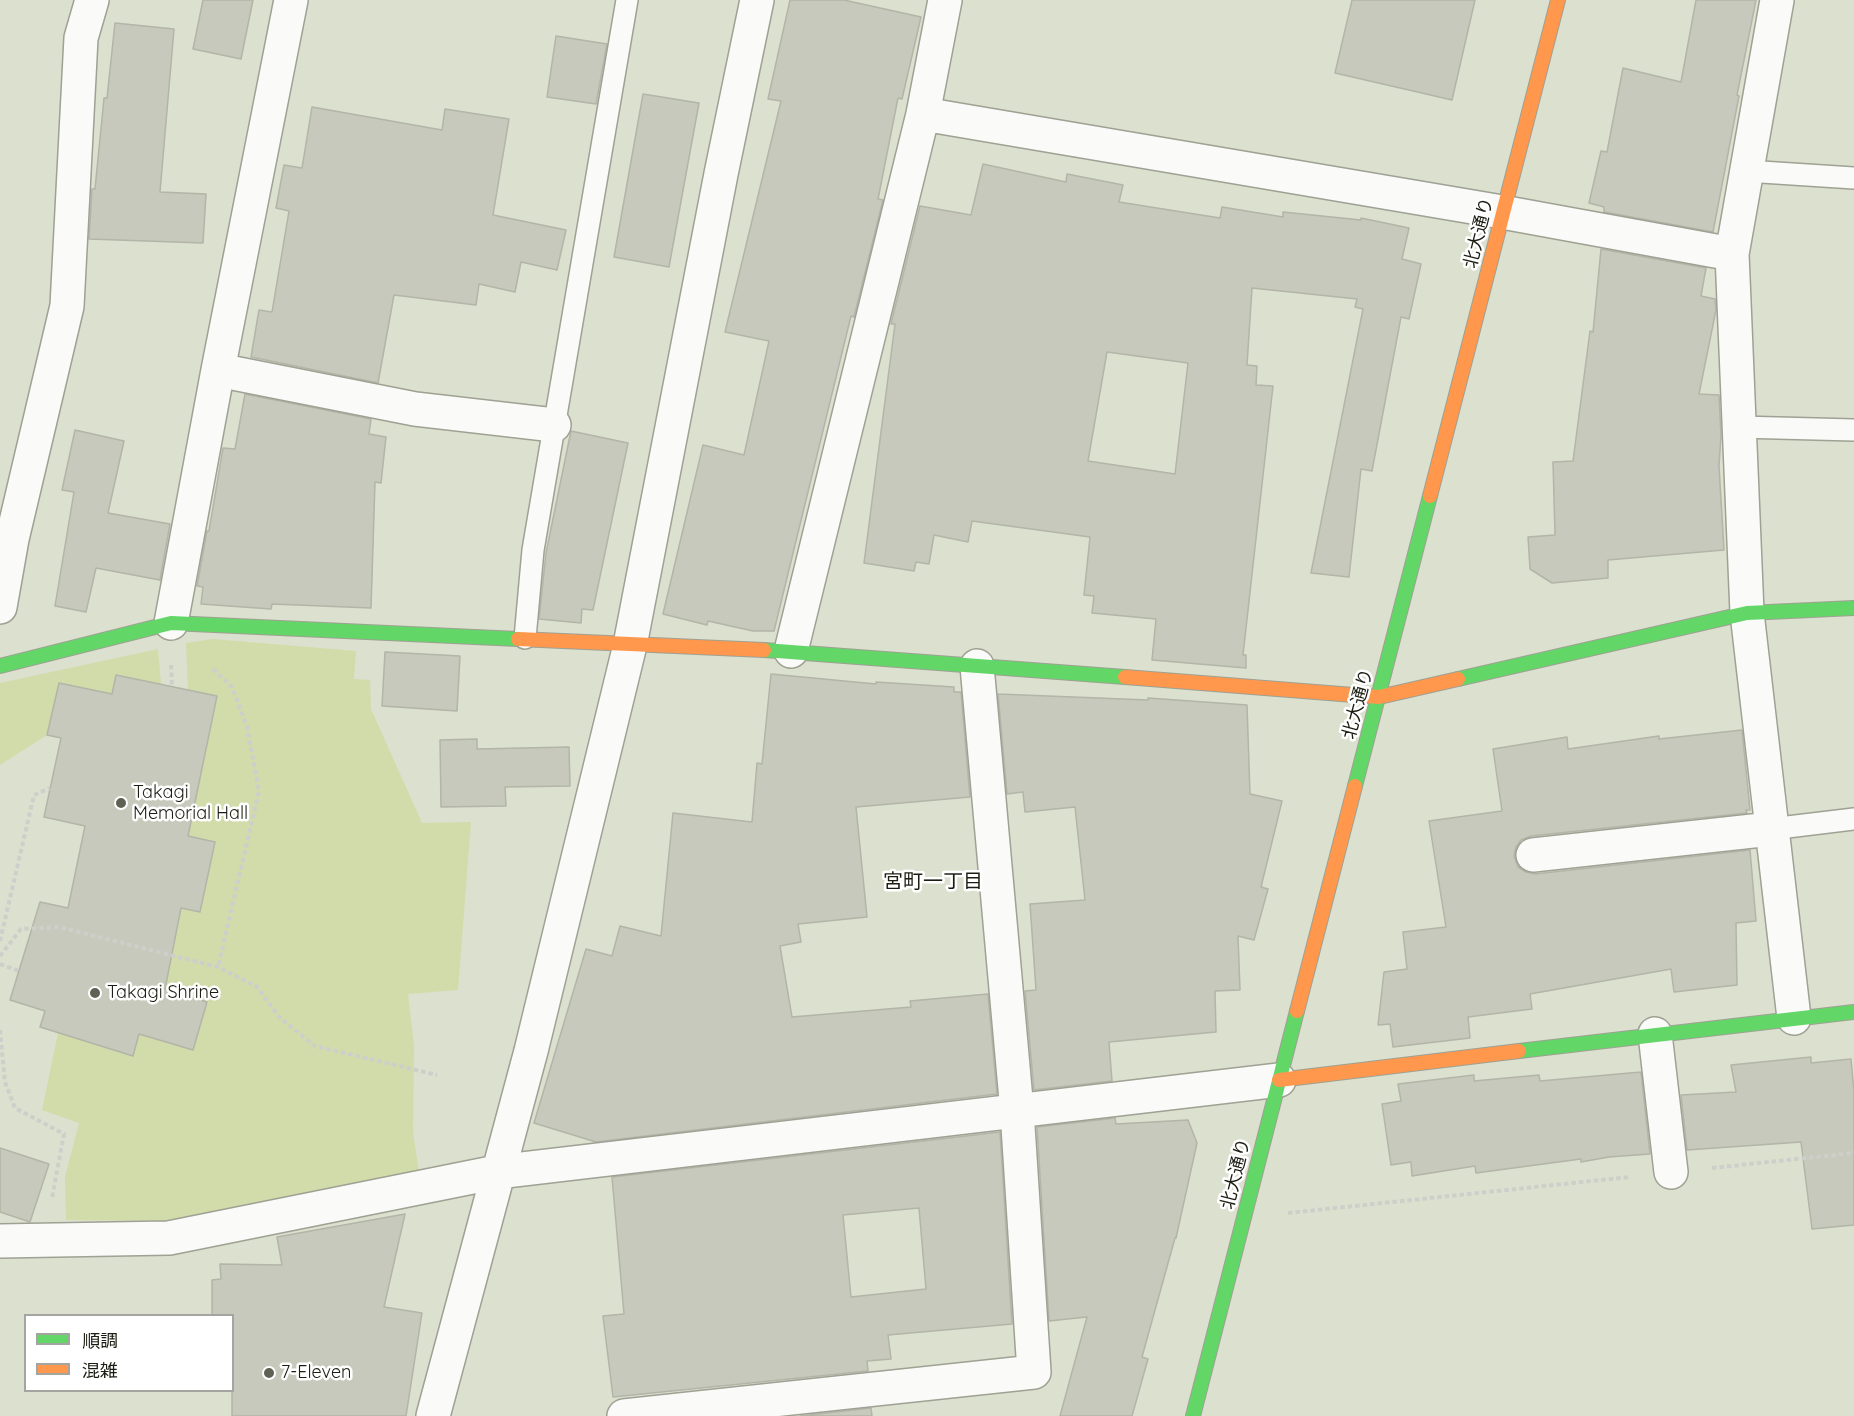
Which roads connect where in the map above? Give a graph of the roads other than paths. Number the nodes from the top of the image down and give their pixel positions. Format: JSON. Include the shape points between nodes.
{"nodes":[{"id":1,"x":92,"y":0,"type":"edge"},
{"id":2,"x":291,"y":0,"type":"edge"},
{"id":3,"x":627,"y":0,"type":"edge"},
{"id":4,"x":757,"y":0,"type":"edge"},
{"id":5,"x":945,"y":0,"type":"edge"},
{"id":6,"x":1558,"y":0,"type":"edge"},
{"id":7,"x":1777,"y":0,"type":"edge"},
{"id":8,"x":923,"y":114,"type":"junction"},
{"id":9,"x":1746,"y":171,"type":"junction"},
{"id":10,"x":1854,"y":178,"type":"edge"},
{"id":11,"x":1502,"y":212,"type":"junction"},
{"id":12,"x":1732,"y":254,"type":"junction"},
{"id":13,"x":218,"y":370,"type":"junction"},
{"id":14,"x":554,"y":425,"type":"junction"},
{"id":15,"x":1739,"y":427,"type":"junction"},
{"id":16,"x":1854,"y":430,"type":"edge"},
{"id":17,"x":6,"y":537,"type":"edge"},
{"id":18,"x":0,"y":607,"type":"edge"},
{"id":19,"x":1854,"y":608,"type":"edge"},
{"id":20,"x":1747,"y":614,"type":"junction"},
{"id":21,"x":171,"y":623,"type":"junction"},
{"id":22,"x":525,"y":638,"type":"junction"},
{"id":23,"x":630,"y":645,"type":"junction"},
{"id":24,"x":791,"y":651,"type":"junction"},
{"id":25,"x":0,"y":666,"type":"edge"},
{"id":26,"x":977,"y":666,"type":"junction"},
{"id":27,"x":1379,"y":697,"type":"junction"},
{"id":28,"x":1854,"y":819,"type":"edge"},
{"id":29,"x":1771,"y":829,"type":"junction"},
{"id":30,"x":1533,"y":855,"type":"dead end"},
{"id":31,"x":1854,"y":1012,"type":"edge"},
{"id":32,"x":1794,"y":1018,"type":"junction"},
{"id":33,"x":1655,"y":1034,"type":"junction"},
{"id":34,"x":1279,"y":1080,"type":"junction"},
{"id":35,"x":1017,"y":1111,"type":"junction"},
{"id":36,"x":497,"y":1172,"type":"junction"},
{"id":37,"x":1671,"y":1172,"type":"road end"},
{"id":38,"x":0,"y":1241,"type":"edge"},
{"id":39,"x":433,"y":1416,"type":"edge"},
{"id":40,"x":624,"y":1416,"type":"edge"},
{"id":41,"x":1193,"y":1416,"type":"edge"}],
"edges":[{"from":1,"to":17,"type":"street","via":[[81,38],[67,306]]},
{"from":2,"to":13,"type":"street"},
{"from":3,"to":14,"type":"lane"},
{"from":4,"to":23,"type":"street"},
{"from":5,"to":8,"type":"street"},
{"from":6,"to":11,"type":"street","name":"北大通り"},
{"from":7,"to":9,"type":"street"},
{"from":8,"to":11,"type":"street"},
{"from":8,"to":24,"type":"street"},
{"from":9,"to":10,"type":"lane"},
{"from":9,"to":12,"type":"street"},
{"from":11,"to":12,"type":"street"},
{"from":11,"to":27,"type":"street","name":"北大通り"},
{"from":12,"to":15,"type":"street"},
{"from":13,"to":14,"type":"street","via":[[415,409]]},
{"from":13,"to":21,"type":"street"},
{"from":14,"to":22,"type":"lane","via":[[533,550]]},
{"from":15,"to":16,"type":"lane"},
{"from":15,"to":20,"type":"street"},
{"from":17,"to":18,"type":"street"},
{"from":19,"to":20,"type":"street"},
{"from":20,"to":27,"type":"street"},
{"from":20,"to":29,"type":"street"},
{"from":21,"to":22,"type":"street"},
{"from":21,"to":25,"type":"street"},
{"from":22,"to":23,"type":"street"},
{"from":23,"to":24,"type":"street"},
{"from":23,"to":36,"type":"street","via":[[531,1051]]},
{"from":24,"to":26,"type":"street"},
{"from":26,"to":27,"type":"street"},
{"from":26,"to":35,"type":"street"},
{"from":27,"to":34,"type":"street","name":"北大通り"},
{"from":28,"to":29,"type":"lane"},
{"from":29,"to":30,"type":"street"},
{"from":29,"to":32,"type":"street"},
{"from":31,"to":32,"type":"street"},
{"from":32,"to":33,"type":"street"},
{"from":33,"to":34,"type":"street"},
{"from":33,"to":37,"type":"street"},
{"from":34,"to":35,"type":"street"},
{"from":34,"to":41,"type":"street","name":"北大通り"},
{"from":35,"to":36,"type":"street"},
{"from":35,"to":40,"type":"street","via":[[1034,1372]]},
{"from":36,"to":38,"type":"street","via":[[169,1238]]},
{"from":36,"to":39,"type":"street"}]}
